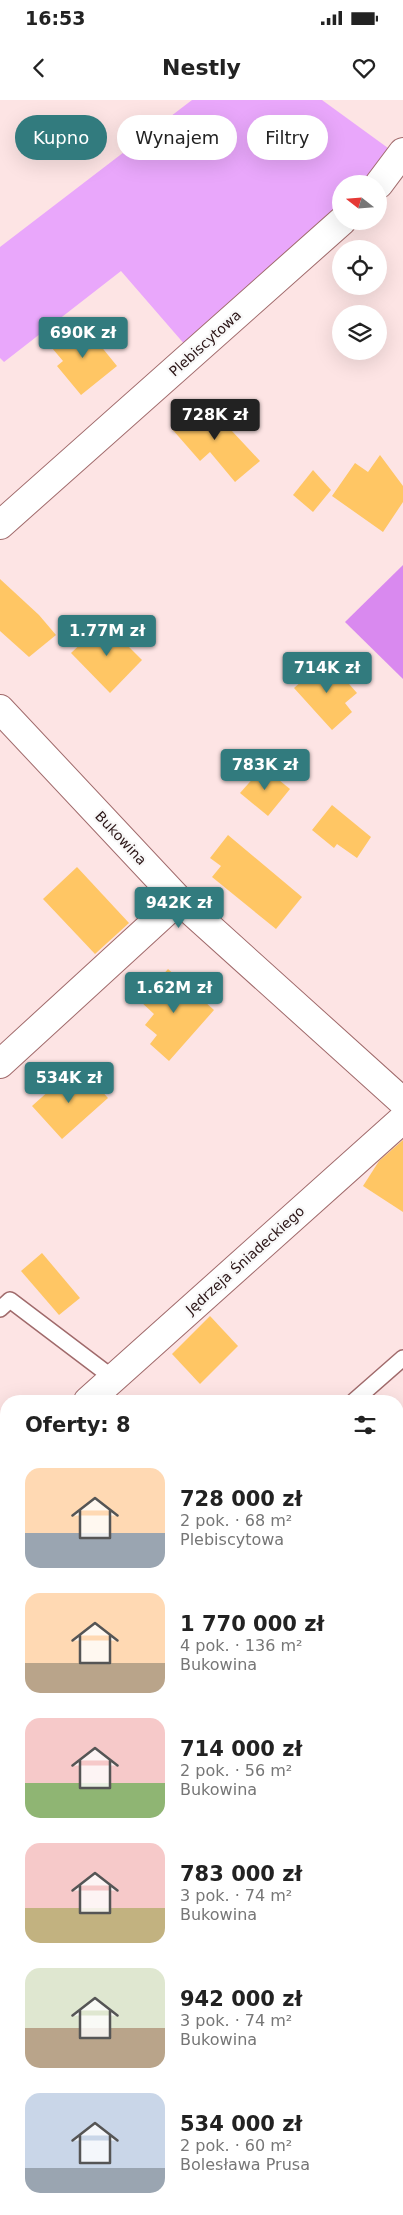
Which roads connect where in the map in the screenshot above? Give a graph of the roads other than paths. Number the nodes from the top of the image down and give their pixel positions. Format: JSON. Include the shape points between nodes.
{"nodes":[{"id":1,"x":403,"y":152,"type":"edge"},
{"id":2,"x":386,"y":175,"type":"edge"},
{"id":3,"x":332,"y":230,"type":"edge"},
{"id":4,"x":0,"y":525,"type":"edge"},
{"id":5,"x":2,"y":716,"type":"edge"},
{"id":6,"x":179,"y":900,"type":"junction"},
{"id":7,"x":0,"y":1064,"type":"edge"},
{"id":8,"x":403,"y":1102,"type":"edge"},
{"id":9,"x":403,"y":1119,"type":"edge"},
{"id":10,"x":0,"y":1309,"type":"edge"},
{"id":11,"x":403,"y":1358,"type":"edge"},
{"id":12,"x":113,"y":1378,"type":"junction"},
{"id":13,"x":95,"y":1395,"type":"edge"},
{"id":14,"x":361,"y":1395,"type":"edge"}],
"edges":[{"from":1,"to":2,"type":"street"},
{"from":3,"to":4,"type":"street","name":"Plebiscytowa"},
{"from":5,"to":6,"type":"street","name":"Bukowina"},
{"from":6,"to":7,"type":"street"},
{"from":6,"to":8,"type":"street","name":"Bukowina"},
{"from":9,"to":12,"type":"street","name":"Jędrzeja Śniadeckiego"},
{"from":10,"to":12,"type":"lane","via":[[10,1300]]},
{"from":11,"to":14,"type":"lane"},
{"from":12,"to":13,"type":"street","name":"Jędrzeja Śniadeckiego"}]}
